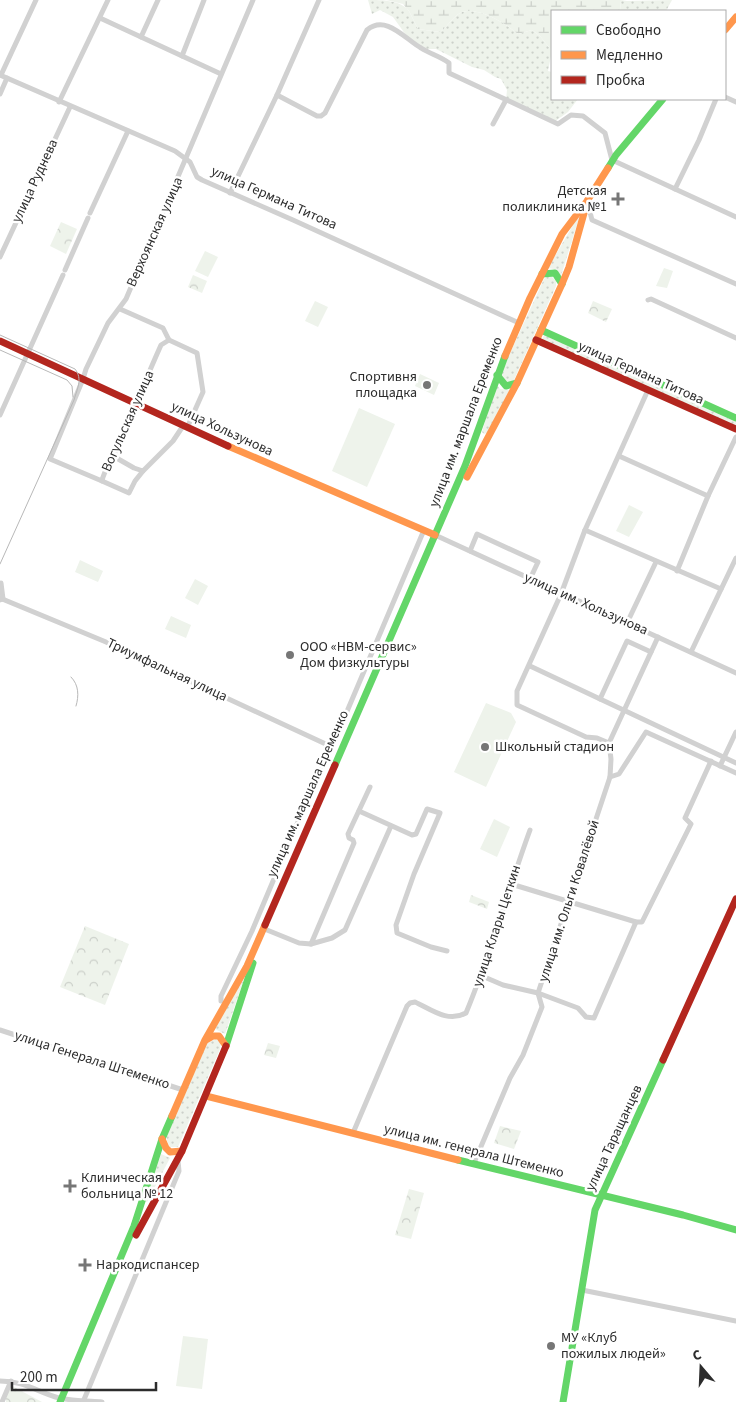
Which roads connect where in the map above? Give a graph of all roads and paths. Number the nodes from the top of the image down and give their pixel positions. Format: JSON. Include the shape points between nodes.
{"nodes":[{"id":1,"x":36,"y":0,"type":"edge"},
{"id":2,"x":108,"y":0,"type":"edge"},
{"id":3,"x":158,"y":0,"type":"edge"},
{"id":4,"x":204,"y":0,"type":"edge"},
{"id":5,"x":253,"y":0,"type":"edge"},
{"id":6,"x":319,"y":0,"type":"edge"},
{"id":7,"x":736,"y":17,"type":"edge"},
{"id":8,"x":100,"y":18,"type":"junction"},
{"id":9,"x":726,"y":29,"type":"edge"},
{"id":10,"x":141,"y":37,"type":"junction"},
{"id":11,"x":182,"y":56,"type":"junction"},
{"id":12,"x":221,"y":74,"type":"junction"},
{"id":13,"x":0,"y":75,"type":"edge"},
{"id":14,"x":7,"y":78,"type":"junction"},
{"id":15,"x":0,"y":94,"type":"edge"},
{"id":16,"x":277,"y":95,"type":"junction"},
{"id":17,"x":506,"y":100,"type":"junction"},
{"id":18,"x":662,"y":100,"type":"edge"},
{"id":19,"x":716,"y":100,"type":"edge"},
{"id":20,"x":59,"y":102,"type":"junction"},
{"id":21,"x":70,"y":107,"type":"junction"},
{"id":22,"x":493,"y":124,"type":"dead end"},
{"id":23,"x":128,"y":130,"type":"junction"},
{"id":24,"x":186,"y":158,"type":"junction"},
{"id":25,"x":612,"y":160,"type":"junction"},
{"id":26,"x":675,"y":189,"type":"junction"},
{"id":27,"x":230,"y":192,"type":"junction"},
{"id":28,"x":587,"y":201,"type":"junction"},
{"id":29,"x":736,"y":217,"type":"edge"},
{"id":30,"x":0,"y":256,"type":"edge"},
{"id":31,"x":542,"y":274,"type":"junction"},
{"id":32,"x":562,"y":284,"type":"junction"},
{"id":33,"x":736,"y":284,"type":"edge"},
{"id":34,"x":648,"y":300,"type":"dead end"},
{"id":35,"x":120,"y":309,"type":"junction"},
{"id":36,"x":519,"y":323,"type":"junction"},
{"id":37,"x":541,"y":330,"type":"junction"},
{"id":38,"x":736,"y":338,"type":"edge"},
{"id":39,"x":169,"y":340,"type":"junction"},
{"id":40,"x":536,"y":340,"type":"junction"},
{"id":41,"x":0,"y":341,"type":"edge"},
{"id":42,"x":28,"y":354,"type":"junction"},
{"id":43,"x":497,"y":375,"type":"junction"},
{"id":44,"x":84,"y":379,"type":"junction"},
{"id":45,"x":517,"y":383,"type":"junction"},
{"id":46,"x":648,"y":390,"type":"junction"},
{"id":47,"x":135,"y":403,"type":"junction"},
{"id":48,"x":0,"y":415,"type":"edge"},
{"id":49,"x":736,"y":418,"type":"edge"},
{"id":50,"x":185,"y":427,"type":"junction"},
{"id":51,"x":736,"y":429,"type":"edge"},
{"id":52,"x":736,"y":437,"type":"edge"},
{"id":53,"x":114,"y":456,"type":"junction"},
{"id":54,"x":619,"y":456,"type":"junction"},
{"id":55,"x":50,"y":459,"type":"joint"},
{"id":56,"x":143,"y":471,"type":"junction"},
{"id":57,"x":102,"y":481,"type":"junction"},
{"id":58,"x":708,"y":496,"type":"junction"},
{"id":59,"x":424,"y":530,"type":"junction"},
{"id":60,"x":585,"y":530,"type":"junction"},
{"id":61,"x":437,"y":536,"type":"junction"},
{"id":62,"x":470,"y":551,"type":"junction"},
{"id":63,"x":736,"y":558,"type":"edge"},
{"id":64,"x":656,"y":562,"type":"junction"},
{"id":65,"x":677,"y":571,"type":"junction"},
{"id":66,"x":530,"y":579,"type":"junction"},
{"id":67,"x":1,"y":583,"type":"dead end"},
{"id":68,"x":721,"y":589,"type":"junction"},
{"id":69,"x":561,"y":594,"type":"junction"},
{"id":70,"x":1,"y":599,"type":"edge"},
{"id":71,"x":627,"y":623,"type":"junction"},
{"id":72,"x":658,"y":637,"type":"junction"},
{"id":73,"x":651,"y":652,"type":"junction"},
{"id":74,"x":691,"y":652,"type":"junction"},
{"id":75,"x":530,"y":666,"type":"junction"},
{"id":76,"x":736,"y":674,"type":"edge"},
{"id":77,"x":355,"y":690,"type":"junction"},
{"id":78,"x":365,"y":694,"type":"junction"},
{"id":79,"x":600,"y":699,"type":"junction"},
{"id":80,"x":623,"y":711,"type":"junction"},
{"id":81,"x":736,"y":732,"type":"edge"},
{"id":82,"x":609,"y":743,"type":"junction"},
{"id":83,"x":332,"y":744,"type":"junction"},
{"id":84,"x":344,"y":745,"type":"junction"},
{"id":85,"x":724,"y":758,"type":"junction"},
{"id":86,"x":711,"y":761,"type":"junction"},
{"id":87,"x":736,"y":763,"type":"edge"},
{"id":88,"x":720,"y":766,"type":"junction"},
{"id":89,"x":736,"y":773,"type":"edge"},
{"id":90,"x":610,"y":777,"type":"junction"},
{"id":91,"x":370,"y":787,"type":"dead end"},
{"id":92,"x":358,"y":811,"type":"junction"},
{"id":93,"x":391,"y":826,"type":"junction"},
{"id":94,"x":530,"y":830,"type":"dead end"},
{"id":95,"x":511,"y":884,"type":"junction"},
{"id":96,"x":736,"y":899,"type":"edge"},
{"id":97,"x":568,"y":902,"type":"junction"},
{"id":98,"x":639,"y":922,"type":"junction"},
{"id":99,"x":267,"y":930,"type":"junction"},
{"id":100,"x":311,"y":944,"type":"junction"},
{"id":101,"x":446,"y":951,"type":"dead end"},
{"id":102,"x":482,"y":976,"type":"junction"},
{"id":103,"x":538,"y":994,"type":"junction"},
{"id":104,"x":221,"y":1000,"type":"dead end"},
{"id":105,"x":0,"y":1031,"type":"edge"},
{"id":106,"x":205,"y":1040,"type":"junction"},
{"id":107,"x":226,"y":1046,"type":"junction"},
{"id":108,"x":183,"y":1090,"type":"junction"},
{"id":109,"x":206,"y":1096,"type":"junction"},
{"id":110,"x":353,"y":1133,"type":"junction"},
{"id":111,"x":162,"y":1139,"type":"junction"},
{"id":112,"x":182,"y":1151,"type":"junction"},
{"id":113,"x":178,"y":1159,"type":"junction"},
{"id":114,"x":474,"y":1163,"type":"junction"},
{"id":115,"x":601,"y":1196,"type":"junction"},
{"id":116,"x":736,"y":1230,"type":"edge"},
{"id":117,"x":582,"y":1290,"type":"junction"},
{"id":118,"x":736,"y":1321,"type":"edge"},
{"id":119,"x":0,"y":1381,"type":"edge"},
{"id":120,"x":11,"y":1381,"type":"junction"},
{"id":121,"x":63,"y":1400,"type":"edge"},
{"id":122,"x":84,"y":1401,"type":"edge"},
{"id":123,"x":2,"y":1402,"type":"edge"},
{"id":124,"x":96,"y":1402,"type":"edge"},
{"id":125,"x":102,"y":1402,"type":"edge"},
{"id":126,"x":563,"y":1402,"type":"edge"}],
"edges":[{"from":1,"to":13,"type":"street"},
{"from":2,"to":8,"type":"street"},
{"from":3,"to":10,"type":"street"},
{"from":4,"to":11,"type":"street"},
{"from":5,"to":12,"type":"street","name":"Верхоянская улица"},
{"from":6,"to":16,"type":"street"},
{"from":7,"to":9,"type":"main road"},
{"from":8,"to":10,"type":"street"},
{"from":8,"to":20,"type":"street"},
{"from":10,"to":11,"type":"street"},
{"from":11,"to":12,"type":"street"},
{"from":12,"to":24,"type":"street","name":"Верхоянская улица"},
{"from":13,"to":14,"type":"street","name":"улица Германа Титова"},
{"from":14,"to":15,"type":"street"},
{"from":14,"to":20,"type":"street","name":"улица Германа Титова"},
{"from":16,"to":17,"type":"street","via":[[316,116],[322,116],[366,30],[379,24],[394,28],[411,42],[442,58],[449,63],[449,74]]},
{"from":16,"to":27,"type":"street"},
{"from":17,"to":22,"type":"street"},
{"from":17,"to":25,"type":"street","via":[[558,124],[571,114],[584,116],[605,133]]},
{"from":18,"to":25,"type":"main road","name":"улица им. маршала Еременко"},
{"from":19,"to":26,"type":"street"},
{"from":20,"to":21,"type":"street","name":"улица Германа Титова"},
{"from":21,"to":23,"type":"street","name":"улица Германа Титова"},
{"from":21,"to":30,"type":"street","name":"улица Руднева"},
{"from":23,"to":24,"type":"street","name":"улица Германа Титова"},
{"from":23,"to":42,"type":"street"},
{"from":24,"to":27,"type":"street","name":"улица Германа Титова","via":[[202,180]]},
{"from":24,"to":35,"type":"street","name":"Верхоянская улица"},
{"from":25,"to":26,"type":"street"},
{"from":25,"to":28,"type":"main road","name":"улица им. маршала Еременко"},
{"from":26,"to":29,"type":"street"},
{"from":27,"to":36,"type":"street","name":"улица Германа Титова"},
{"from":28,"to":31,"type":"main road","name":"улица им. маршала Еременко","via":[[562,234]]},
{"from":28,"to":32,"type":"main road","name":"улица им. маршала Еременко"},
{"from":28,"to":33,"type":"street","via":[[592,220]]},
{"from":31,"to":32,"type":"main road","via":[[555,273]]},
{"from":31,"to":36,"type":"main road","name":"улица им. маршала Еременко"},
{"from":32,"to":37,"type":"main road","name":"улица им. маршала Еременко"},
{"from":34,"to":38,"type":"street"},
{"from":35,"to":39,"type":"street","via":[[163,328]]},
{"from":35,"to":44,"type":"street","name":"Верхоянская улица","via":[[108,323]]},
{"from":36,"to":43,"type":"main road","name":"улица им. маршала Еременко"},
{"from":37,"to":40,"type":"main road","name":"улица им. маршала Еременко"},
{"from":37,"to":49,"type":"main road","name":"улица Германа Титова"},
{"from":39,"to":47,"type":"street","name":"Вогульская улица","via":[[162,345]]},
{"from":39,"to":50,"type":"street","via":[[197,353],[203,392]]},
{"from":40,"to":45,"type":"main road","name":"улица им. маршала Еременко"},
{"from":40,"to":46,"type":"main road","name":"улица Германа Титова"},
{"from":41,"to":42,"type":"main road","name":"улица Хользунова"},
{"from":42,"to":44,"type":"main road","name":"улица Хользунова"},
{"from":42,"to":48,"type":"street"},
{"from":43,"to":45,"type":"main road","via":[[506,386]]},
{"from":43,"to":61,"type":"main road","name":"улица им. маршала Еременко"},
{"from":44,"to":47,"type":"main road","name":"улица Хользунова"},
{"from":44,"to":55,"type":"street","name":"Верхоянская улица"},
{"from":45,"to":61,"type":"main road","name":"улица им. маршала Еременко"},
{"from":46,"to":51,"type":"main road","name":"улица Германа Титова"},
{"from":46,"to":54,"type":"street"},
{"from":47,"to":50,"type":"main road","name":"улица Хользунова"},
{"from":47,"to":53,"type":"street","name":"Вогульская улица"},
{"from":50,"to":56,"type":"street"},
{"from":50,"to":59,"type":"main road","name":"улица Хользунова"},
{"from":52,"to":58,"type":"street"},
{"from":53,"to":56,"type":"street"},
{"from":53,"to":57,"type":"street","name":"Вогульская улица"},
{"from":54,"to":58,"type":"street"},
{"from":54,"to":60,"type":"street"},
{"from":55,"to":57,"type":"street","name":"Вогульская улица"},
{"from":56,"to":57,"type":"street","via":[[129,493]]},
{"from":58,"to":65,"type":"street"},
{"from":59,"to":61,"type":"main road","name":"улица Хользунова"},
{"from":59,"to":77,"type":"street"},
{"from":60,"to":64,"type":"street"},
{"from":60,"to":69,"type":"street"},
{"from":61,"to":62,"type":"street","name":"улица им. Хользунова"},
{"from":61,"to":78,"type":"main road","name":"улица им. маршала Еременко"},
{"from":61,"to":99,"type":"main road","name":"улица им. маршала Еременко"},
{"from":62,"to":66,"type":"street","name":"улица им. Хользунова"},
{"from":62,"to":66,"type":"street","via":[[477,534],[538,562]]},
{"from":63,"to":68,"type":"street"},
{"from":64,"to":65,"type":"street"},
{"from":64,"to":71,"type":"street"},
{"from":65,"to":68,"type":"street"},
{"from":66,"to":69,"type":"street","name":"улица им. Хользунова"},
{"from":67,"to":70,"type":"street"},
{"from":68,"to":74,"type":"street"},
{"from":69,"to":71,"type":"street","name":"улица им. Хользунова"},
{"from":69,"to":75,"type":"street"},
{"from":70,"to":83,"type":"street","name":"Триумфальная улица","via":[[106,642]]},
{"from":71,"to":72,"type":"street","name":"улица им. Хользунова"},
{"from":72,"to":73,"type":"street","name":"улица им. Ольги Ковалёвой"},
{"from":72,"to":74,"type":"street","name":"улица им. Хользунова"},
{"from":73,"to":79,"type":"street","via":[[628,641]]},
{"from":73,"to":80,"type":"street","name":"улица им. Ольги Ковалёвой"},
{"from":74,"to":76,"type":"street","name":"улица им. Хользунова"},
{"from":75,"to":79,"type":"street"},
{"from":75,"to":82,"type":"street","via":[[517,692],[517,704],[586,737]]},
{"from":77,"to":78,"type":"street"},
{"from":77,"to":83,"type":"street"},
{"from":78,"to":84,"type":"main road","name":"улица им. маршала Еременко"},
{"from":79,"to":80,"type":"street"},
{"from":80,"to":82,"type":"street","name":"улица им. Ольги Ковалёвой"},
{"from":80,"to":85,"type":"street"},
{"from":81,"to":85,"type":"street"},
{"from":82,"to":90,"type":"street","name":"улица им. Ольги Ковалёвой"},
{"from":83,"to":84,"type":"street","name":"Триумфальная улица"},
{"from":83,"to":104,"type":"street"},
{"from":84,"to":106,"type":"main road","name":"улица им. маршала Еременко","via":[[247,966]]},
{"from":85,"to":87,"type":"street"},
{"from":85,"to":88,"type":"street"},
{"from":86,"to":88,"type":"street"},
{"from":86,"to":90,"type":"street","via":[[646,732],[619,774]]},
{"from":86,"to":98,"type":"street","via":[[685,818],[691,824]]},
{"from":88,"to":89,"type":"street"},
{"from":90,"to":97,"type":"street","name":"улица им. Ольги Ковалёвой"},
{"from":91,"to":92,"type":"street"},
{"from":92,"to":93,"type":"street"},
{"from":92,"to":100,"type":"street","via":[[348,834],[354,844]]},
{"from":93,"to":100,"type":"street","via":[[345,930]]},
{"from":93,"to":101,"type":"street","via":[[414,835],[427,809],[440,813],[396,925],[397,933]]},
{"from":94,"to":95,"type":"street","name":"улица Клары Цеткин"},
{"from":95,"to":97,"type":"street"},
{"from":95,"to":102,"type":"street","name":"улица Клары Цеткин"},
{"from":96,"to":115,"type":"main road","name":"улица Таращанцев"},
{"from":97,"to":98,"type":"street"},
{"from":97,"to":103,"type":"street","name":"улица им. Ольги Ковалёвой"},
{"from":98,"to":103,"type":"street","via":[[594,1018],[586,1017],[578,1008]]},
{"from":99,"to":100,"type":"street","via":[[299,943]]},
{"from":99,"to":107,"type":"main road","name":"улица им. маршала Еременко"},
{"from":102,"to":103,"type":"street"},
{"from":102,"to":110,"type":"street","name":"улица Клары Цеткин","via":[[466,1013],[459,1017],[452,1018],[415,1002],[407,1006]]},
{"from":103,"to":114,"type":"street","name":"улица им. Ольги Ковалёвой","via":[[542,1007]]},
{"from":105,"to":108,"type":"street","name":"улица Генерала Штеменко"},
{"from":106,"to":107,"type":"main road","via":[[220,1036]]},
{"from":106,"to":108,"type":"main road","name":"улица им. маршала Еременко"},
{"from":107,"to":109,"type":"main road","name":"улица им. маршала Еременко"},
{"from":108,"to":111,"type":"main road","name":"улица им. маршала Еременко"},
{"from":109,"to":110,"type":"main road","name":"улица им. генерала Штеменко"},
{"from":109,"to":112,"type":"main road","name":"улица им. маршала Еременко"},
{"from":110,"to":114,"type":"main road","name":"улица им. генерала Штеменко"},
{"from":111,"to":112,"type":"main road","via":[[170,1152]]},
{"from":111,"to":121,"type":"main road","name":"улица им. маршала Еременко","via":[[134,1226]]},
{"from":112,"to":113,"type":"main road","name":"улица им. маршала Еременко"},
{"from":113,"to":121,"type":"main road","name":"улица им. маршала Еременко","via":[[140,1226]]},
{"from":113,"to":122,"type":"street","via":[[179,1171]]},
{"from":114,"to":115,"type":"main road","name":"улица им. генерала Штеменко"},
{"from":115,"to":116,"type":"main road","name":"улица им. генерала Штеменко"},
{"from":115,"to":117,"type":"main road","name":"улица Таращанцев","via":[[595,1210]]},
{"from":117,"to":118,"type":"street"},
{"from":117,"to":126,"type":"main road","name":"улица Таращанцев"},
{"from":119,"to":120,"type":"street"},
{"from":120,"to":121,"type":"street"},
{"from":120,"to":123,"type":"street"},
{"from":121,"to":122,"type":"street"},
{"from":122,"to":124,"type":"street"},
{"from":124,"to":125,"type":"street"}]}
